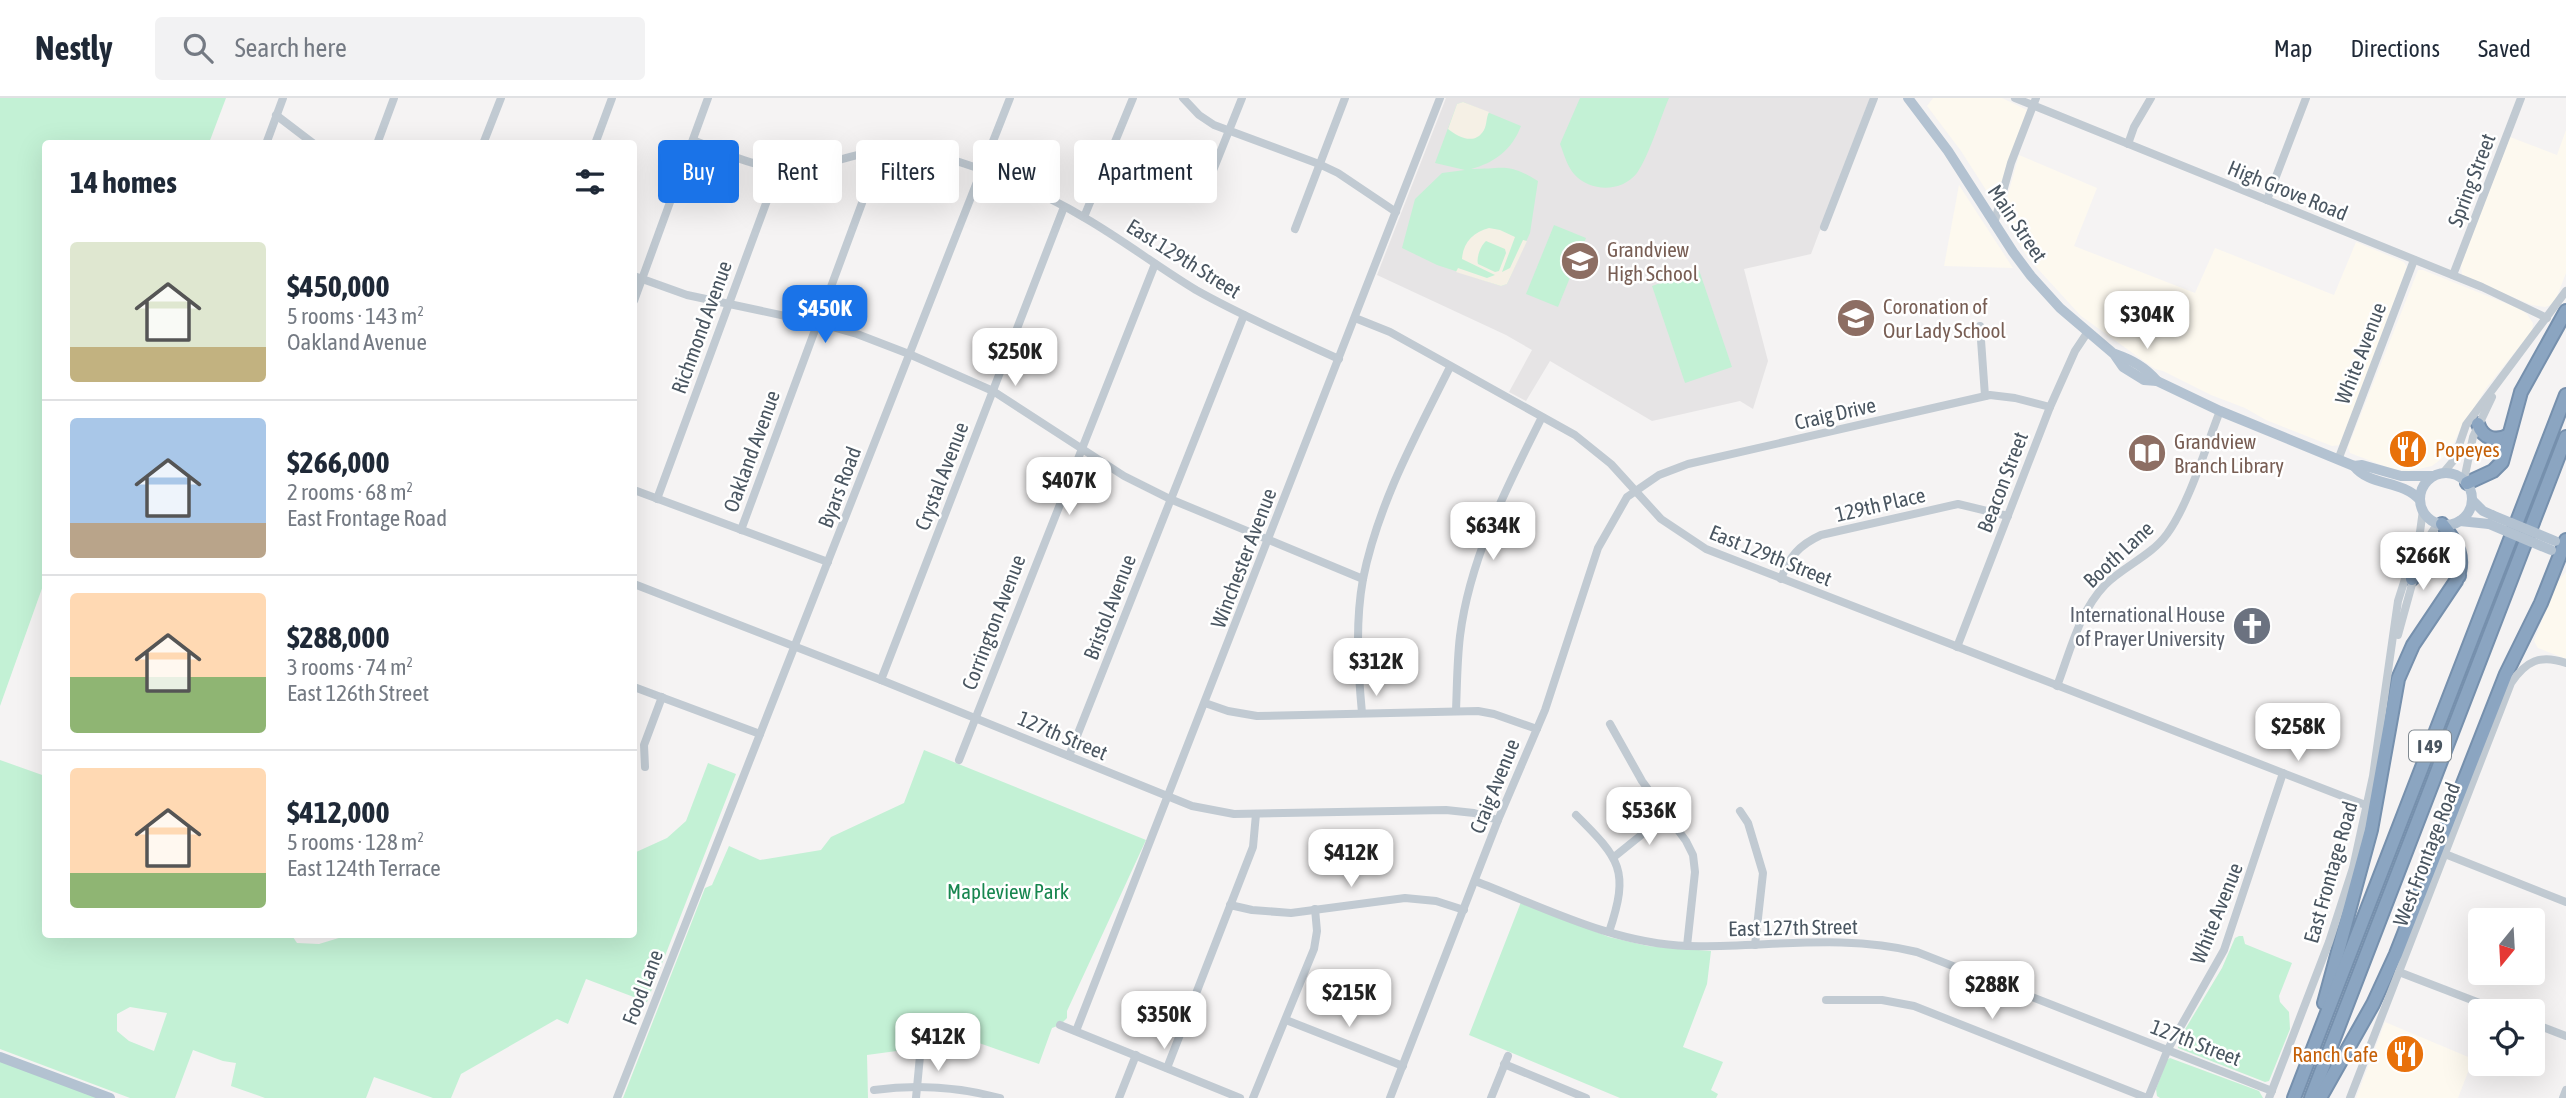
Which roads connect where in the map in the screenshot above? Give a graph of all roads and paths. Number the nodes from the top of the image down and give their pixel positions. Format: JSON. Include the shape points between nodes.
{"nodes":[{"id":1,"x":282,"y":98,"type":"edge"},
{"id":2,"x":394,"y":98,"type":"edge"},
{"id":3,"x":501,"y":98,"type":"edge"},
{"id":4,"x":612,"y":98,"type":"edge"},
{"id":5,"x":708,"y":98,"type":"edge"},
{"id":6,"x":1010,"y":98,"type":"edge"},
{"id":7,"x":1133,"y":98,"type":"edge"},
{"id":8,"x":1183,"y":98,"type":"edge"},
{"id":9,"x":1242,"y":98,"type":"edge"},
{"id":10,"x":1345,"y":98,"type":"edge"},
{"id":11,"x":1440,"y":98,"type":"edge"},
{"id":12,"x":1874,"y":98,"type":"edge"},
{"id":13,"x":1908,"y":98,"type":"edge"},
{"id":14,"x":2015,"y":98,"type":"edge"},
{"id":15,"x":2151,"y":98,"type":"edge"},
{"id":16,"x":2306,"y":98,"type":"edge"},
{"id":17,"x":2521,"y":98,"type":"edge"},
{"id":18,"x":2035,"y":102,"type":"edge"},
{"id":19,"x":276,"y":115,"type":"junction"},
{"id":20,"x":1229,"y":131,"type":"junction"},
{"id":21,"x":267,"y":140,"type":"edge"},
{"id":22,"x":309,"y":140,"type":"edge"},
{"id":23,"x":378,"y":140,"type":"edge"},
{"id":24,"x":485,"y":140,"type":"edge"},
{"id":25,"x":596,"y":140,"type":"edge"},
{"id":26,"x":693,"y":140,"type":"edge"},
{"id":27,"x":993,"y":140,"type":"edge"},
{"id":28,"x":2127,"y":144,"type":"junction"},
{"id":29,"x":1217,"y":161,"type":"edge"},
{"id":30,"x":1319,"y":164,"type":"junction"},
{"id":31,"x":973,"y":192,"type":"edge"},
{"id":32,"x":2267,"y":200,"type":"junction"},
{"id":33,"x":668,"y":203,"type":"edge"},
{"id":34,"x":766,"y":203,"type":"edge"},
{"id":35,"x":862,"y":203,"type":"edge"},
{"id":36,"x":1057,"y":203,"type":"edge"},
{"id":37,"x":1064,"y":206,"type":"junction"},
{"id":38,"x":1396,"y":212,"type":"junction"},
{"id":39,"x":1084,"y":216,"type":"junction"},
{"id":40,"x":1994,"y":224,"type":"junction"},
{"id":41,"x":1824,"y":226,"type":"dead end"},
{"id":42,"x":1295,"y":229,"type":"dead end"},
{"id":43,"x":2414,"y":260,"type":"junction"},
{"id":44,"x":1155,"y":264,"type":"junction"},
{"id":45,"x":2453,"y":275,"type":"junction"},
{"id":46,"x":638,"y":278,"type":"edge"},
{"id":47,"x":2566,"y":291,"type":"edge"},
{"id":48,"x":728,"y":305,"type":"junction"},
{"id":49,"x":2566,"y":311,"type":"edge"},
{"id":50,"x":1244,"y":315,"type":"junction"},
{"id":51,"x":1355,"y":318,"type":"junction"},
{"id":52,"x":2547,"y":318,"type":"junction"},
{"id":53,"x":818,"y":323,"type":"junction"},
{"id":54,"x":1980,"y":326,"type":"dead end"},
{"id":55,"x":2087,"y":333,"type":"junction"},
{"id":56,"x":908,"y":355,"type":"junction"},
{"id":57,"x":1338,"y":358,"type":"junction"},
{"id":58,"x":1450,"y":367,"type":"junction"},
{"id":59,"x":2497,"y":386,"type":"junction"},
{"id":60,"x":993,"y":391,"type":"junction"},
{"id":61,"x":2566,"y":395,"type":"edge"},
{"id":62,"x":1985,"y":396,"type":"junction"},
{"id":63,"x":2050,"y":407,"type":"junction"},
{"id":64,"x":2220,"y":411,"type":"junction"},
{"id":65,"x":1542,"y":417,"type":"junction"},
{"id":66,"x":2478,"y":424,"type":"junction"},
{"id":67,"x":2509,"y":435,"type":"junction"},
{"id":68,"x":2566,"y":437,"type":"edge"},
{"id":69,"x":1080,"y":449,"type":"junction"},
{"id":70,"x":2338,"y":460,"type":"junction"},
{"id":71,"x":2354,"y":466,"type":"junction"},
{"id":72,"x":2438,"y":475,"type":"junction"},
{"id":73,"x":2466,"y":481,"type":"junction"},
{"id":74,"x":637,"y":491,"type":"edge"},
{"id":75,"x":1634,"y":491,"type":"junction"},
{"id":76,"x":657,"y":499,"type":"junction"},
{"id":77,"x":1170,"y":499,"type":"junction"},
{"id":78,"x":2472,"y":500,"type":"junction"},
{"id":79,"x":2421,"y":505,"type":"junction"},
{"id":80,"x":2008,"y":516,"type":"junction"},
{"id":81,"x":2490,"y":519,"type":"junction"},
{"id":82,"x":2459,"y":521,"type":"junction"},
{"id":83,"x":2440,"y":524,"type":"junction"},
{"id":84,"x":741,"y":530,"type":"junction"},
{"id":85,"x":1268,"y":540,"type":"junction"},
{"id":86,"x":2561,"y":547,"type":"edge"},
{"id":87,"x":828,"y":562,"type":"junction"},
{"id":88,"x":2566,"y":568,"type":"edge"},
{"id":89,"x":2459,"y":576,"type":"junction"},
{"id":90,"x":1363,"y":579,"type":"junction"},
{"id":91,"x":1781,"y":579,"type":"junction"},
{"id":92,"x":2412,"y":579,"type":"junction"},
{"id":93,"x":637,"y":585,"type":"edge"},
{"id":94,"x":2548,"y":586,"type":"junction"},
{"id":95,"x":795,"y":646,"type":"junction"},
{"id":96,"x":1957,"y":647,"type":"junction"},
{"id":97,"x":2393,"y":647,"type":"junction"},
{"id":98,"x":2566,"y":663,"type":"edge"},
{"id":99,"x":881,"y":680,"type":"junction"},
{"id":100,"x":2057,"y":686,"type":"junction"},
{"id":101,"x":637,"y":688,"type":"edge"},
{"id":102,"x":662,"y":697,"type":"junction"},
{"id":103,"x":1205,"y":703,"type":"junction"},
{"id":104,"x":1456,"y":711,"type":"junction"},
{"id":105,"x":1362,"y":713,"type":"junction"},
{"id":106,"x":975,"y":717,"type":"junction"},
{"id":107,"x":1610,"y":724,"type":"dead end"},
{"id":108,"x":1537,"y":729,"type":"junction"},
{"id":109,"x":760,"y":734,"type":"junction"},
{"id":110,"x":1069,"y":756,"type":"junction"},
{"id":111,"x":959,"y":760,"type":"dead end"},
{"id":112,"x":645,"y":767,"type":"dead end"},
{"id":113,"x":2283,"y":773,"type":"junction"},
{"id":114,"x":1168,"y":797,"type":"junction"},
{"id":115,"x":2368,"y":806,"type":"junction"},
{"id":116,"x":1740,"y":811,"type":"dead end"},
{"id":117,"x":1256,"y":814,"type":"junction"},
{"id":118,"x":1576,"y":815,"type":"dead end"},
{"id":119,"x":1666,"y":815,"type":"junction"},
{"id":120,"x":1499,"y":820,"type":"junction"},
{"id":121,"x":2445,"y":855,"type":"junction"},
{"id":122,"x":1614,"y":857,"type":"junction"},
{"id":123,"x":1475,"y":881,"type":"junction"},
{"id":124,"x":699,"y":888,"type":"joint"},
{"id":125,"x":2566,"y":902,"type":"edge"},
{"id":126,"x":1230,"y":905,"type":"junction"},
{"id":127,"x":1315,"y":909,"type":"junction"},
{"id":128,"x":1464,"y":910,"type":"junction"},
{"id":129,"x":1609,"y":932,"type":"junction"},
{"id":130,"x":1755,"y":945,"type":"junction"},
{"id":131,"x":1687,"y":946,"type":"junction"},
{"id":132,"x":2399,"y":972,"type":"junction"},
{"id":133,"x":2469,"y":999,"type":"edge"},
{"id":134,"x":1826,"y":1000,"type":"dead end"},
{"id":135,"x":1286,"y":1020,"type":"junction"},
{"id":136,"x":1060,"y":1025,"type":"dead end"},
{"id":137,"x":2108,"y":1027,"type":"joint"},
{"id":138,"x":2545,"y":1028,"type":"edge"},
{"id":139,"x":1076,"y":1031,"type":"junction"},
{"id":140,"x":2566,"y":1036,"type":"edge"},
{"id":141,"x":2315,"y":1046,"type":"junction"},
{"id":142,"x":2168,"y":1049,"type":"junction"},
{"id":143,"x":1136,"y":1055,"type":"junction"},
{"id":144,"x":920,"y":1056,"type":"dead end"},
{"id":145,"x":0,"y":1057,"type":"edge"},
{"id":146,"x":1403,"y":1066,"type":"junction"},
{"id":147,"x":1167,"y":1068,"type":"junction"},
{"id":148,"x":915,"y":1087,"type":"junction"},
{"id":149,"x":874,"y":1090,"type":"dead end"},
{"id":150,"x":2566,"y":1090,"type":"edge"},
{"id":151,"x":1219,"y":1094,"type":"edge"},
{"id":152,"x":2270,"y":1094,"type":"edge"},
{"id":153,"x":110,"y":1098,"type":"edge"},
{"id":154,"x":617,"y":1098,"type":"edge"},
{"id":155,"x":916,"y":1098,"type":"edge"},
{"id":156,"x":1000,"y":1098,"type":"edge"},
{"id":157,"x":1119,"y":1098,"type":"edge"},
{"id":158,"x":1240,"y":1098,"type":"edge"},
{"id":159,"x":1254,"y":1098,"type":"edge"},
{"id":160,"x":1390,"y":1098,"type":"edge"},
{"id":161,"x":1491,"y":1098,"type":"edge"},
{"id":162,"x":1586,"y":1098,"type":"edge"},
{"id":163,"x":2147,"y":1098,"type":"edge"},
{"id":164,"x":2294,"y":1098,"type":"edge"},
{"id":165,"x":2311,"y":1098,"type":"edge"},
{"id":166,"x":2320,"y":1098,"type":"edge"},
{"id":167,"x":2350,"y":1098,"type":"edge"},
{"id":168,"x":2563,"y":1098,"type":"edge"}],
"edges":[{"from":1,"to":19,"type":"street"},
{"from":2,"to":23,"type":"street"},
{"from":3,"to":24,"type":"street"},
{"from":4,"to":25,"type":"street"},
{"from":5,"to":26,"type":"street"},
{"from":6,"to":27,"type":"street","name":"Byars Road"},
{"from":7,"to":39,"type":"street"},
{"from":8,"to":20,"type":"street","via":[[1206,121]]},
{"from":9,"to":20,"type":"street"},
{"from":10,"to":30,"type":"street"},
{"from":11,"to":38,"type":"street","name":"Winchester Avenue"},
{"from":12,"to":41,"type":"street"},
{"from":13,"to":40,"type":"main road","name":"Main Street"},
{"from":14,"to":18,"type":"street","name":"High Grove Road"},
{"from":15,"to":28,"type":"street"},
{"from":16,"to":32,"type":"street"},
{"from":17,"to":45,"type":"street","name":"Spring Street"},
{"from":18,"to":28,"type":"street","name":"High Grove Road"},
{"from":18,"to":40,"type":"street"},
{"from":19,"to":21,"type":"street"},
{"from":19,"to":22,"type":"street"},
{"from":20,"to":29,"type":"street"},
{"from":20,"to":30,"type":"street"},
{"from":28,"to":32,"type":"street","name":"High Grove Road"},
{"from":30,"to":38,"type":"street"},
{"from":30,"to":42,"type":"street"},
{"from":31,"to":56,"type":"street","name":"Byars Road"},
{"from":32,"to":43,"type":"street","name":"High Grove Road"},
{"from":33,"to":46,"type":"street"},
{"from":34,"to":48,"type":"street","name":"Richmond Avenue"},
{"from":35,"to":53,"type":"street","name":"Oakland Avenue"},
{"from":36,"to":37,"type":"street","name":"East 129th Street"},
{"from":37,"to":39,"type":"street","name":"East 129th Street"},
{"from":37,"to":60,"type":"street","name":"Crystal Avenue"},
{"from":38,"to":51,"type":"street","name":"Winchester Avenue"},
{"from":39,"to":44,"type":"street","name":"East 129th Street"},
{"from":40,"to":55,"type":"main road","name":"Main Street","via":[[2031,276]]},
{"from":43,"to":45,"type":"street","name":"High Grove Road"},
{"from":43,"to":70,"type":"street","name":"White Avenue"},
{"from":44,"to":50,"type":"street","name":"East 129th Street"},
{"from":44,"to":69,"type":"street","name":"Corrington Avenue"},
{"from":45,"to":52,"type":"street","name":"High Grove Road"},
{"from":46,"to":48,"type":"street"},
{"from":47,"to":52,"type":"street"},
{"from":48,"to":53,"type":"street"},
{"from":48,"to":76,"type":"street","name":"Richmond Avenue"},
{"from":49,"to":67,"type":"highway","via":[[2525,382]]},
{"from":50,"to":57,"type":"street","name":"East 129th Street"},
{"from":50,"to":77,"type":"street","name":"Bristol Avenue"},
{"from":51,"to":57,"type":"street","name":"Winchester Avenue"},
{"from":51,"to":58,"type":"street","name":"East 129th Street","via":[[1390,332]]},
{"from":52,"to":59,"type":"street"},
{"from":53,"to":56,"type":"street"},
{"from":53,"to":84,"type":"street","name":"Oakland Avenue"},
{"from":54,"to":62,"type":"street"},
{"from":55,"to":63,"type":"street","name":"Beacon Street"},
{"from":55,"to":64,"type":"main road","name":"Main Street","via":[[2144,380],[2157,381]]},
{"from":56,"to":60,"type":"street"},
{"from":56,"to":87,"type":"street","name":"Byars Road"},
{"from":57,"to":85,"type":"street","name":"Winchester Avenue"},
{"from":58,"to":65,"type":"street","name":"East 129th Street"},
{"from":58,"to":90,"type":"street","via":[[1400,467]]},
{"from":59,"to":66,"type":"street"},
{"from":59,"to":72,"type":"street","via":[[2466,425],[2454,460]]},
{"from":60,"to":69,"type":"street"},
{"from":60,"to":99,"type":"street","name":"Crystal Avenue"},
{"from":61,"to":141,"type":"highway","number":"I 49"},
{"from":62,"to":63,"type":"street","name":"Craig Drive"},
{"from":62,"to":75,"type":"street","name":"Craig Drive","via":[[1688,464]]},
{"from":63,"to":80,"type":"street","name":"Beacon Street"},
{"from":64,"to":70,"type":"main road","name":"Main Street"},
{"from":64,"to":100,"type":"street","name":"Booth Lane","via":[[2173,525],[2155,547],[2093,599]]},
{"from":65,"to":75,"type":"street","name":"East 129th Street","via":[[1593,448]]},
{"from":65,"to":104,"type":"street","via":[[1497,508],[1476,566],[1460,636]]},
{"from":66,"to":67,"type":"highway","via":[[2488,437]]},
{"from":66,"to":73,"type":"street"},
{"from":67,"to":73,"type":"highway","via":[[2498,467]]},
{"from":68,"to":165,"type":"highway","number":"I 49"},
{"from":69,"to":77,"type":"street"},
{"from":69,"to":106,"type":"street","name":"Corrington Avenue"},
{"from":70,"to":71,"type":"main road","name":"Main Street"},
{"from":71,"to":72,"type":"main road","name":"Main Street","via":[[2401,476]]},
{"from":71,"to":79,"type":"main road","name":"Main Street","via":[[2365,476],[2405,487]]},
{"from":72,"to":73,"type":"main road","via":[[2454,474]]},
{"from":72,"to":79,"type":"main road","via":[[2423,486]]},
{"from":73,"to":78,"type":"main road"},
{"from":74,"to":76,"type":"street"},
{"from":75,"to":91,"type":"street","name":"East 129th Street","via":[[1691,541]]},
{"from":75,"to":108,"type":"street","name":"Craig Avenue","via":[[1598,548]]},
{"from":76,"to":84,"type":"street"},
{"from":77,"to":85,"type":"street"},
{"from":77,"to":110,"type":"street","name":"Bristol Avenue"},
{"from":78,"to":81,"type":"main road"},
{"from":78,"to":82,"type":"main road","via":[[2469,513]]},
{"from":79,"to":83,"type":"main road"},
{"from":79,"to":97,"type":"street","name":"East Frontage Road","via":[[2420,532],[2398,601]]},
{"from":80,"to":91,"type":"street","name":"129th Place","via":[[1958,504],[1821,535],[1795,551]]},
{"from":80,"to":96,"type":"street","name":"Beacon Street"},
{"from":81,"to":82,"type":"main road"},
{"from":81,"to":86,"type":"main road","bridge":true},
{"from":82,"to":83,"type":"main road"},
{"from":83,"to":89,"type":"highway","via":[[2456,542]]},
{"from":83,"to":92,"type":"street","name":"East Frontage Road","via":[[2426,541]]},
{"from":84,"to":87,"type":"street"},
{"from":85,"to":90,"type":"street"},
{"from":85,"to":103,"type":"street","name":"Winchester Avenue"},
{"from":86,"to":94,"type":"highway"},
{"from":87,"to":95,"type":"street","name":"Byars Road"},
{"from":88,"to":94,"type":"highway"},
{"from":89,"to":92,"type":"highway","via":[[2451,567],[2431,564]]},
{"from":89,"to":141,"type":"highway","via":[[2413,645],[2398,679],[2371,830]]},
{"from":90,"to":105,"type":"street"},
{"from":91,"to":96,"type":"street","name":"East 129th Street"},
{"from":92,"to":97,"type":"street","name":"East Frontage Road"},
{"from":93,"to":95,"type":"street","name":"127th Street"},
{"from":94,"to":166,"type":"highway","via":[[2506,674],[2390,966]]},
{"from":95,"to":99,"type":"street","name":"127th Street"},
{"from":95,"to":109,"type":"street","name":"Byars Road"},
{"from":96,"to":100,"type":"street","name":"East 129th Street"},
{"from":97,"to":115,"type":"street","name":"East Frontage Road"},
{"from":98,"to":121,"type":"street","name":"West Frontage Road","via":[[2540,659],[2522,667],[2511,683]]},
{"from":99,"to":106,"type":"street","name":"127th Street"},
{"from":100,"to":113,"type":"street","name":"East 129th Street"},
{"from":101,"to":102,"type":"street"},
{"from":102,"to":109,"type":"street"},
{"from":102,"to":112,"type":"street","via":[[644,745]]},
{"from":103,"to":105,"type":"street","via":[[1257,716]]},
{"from":103,"to":114,"type":"street","name":"Winchester Avenue"},
{"from":104,"to":105,"type":"street"},
{"from":104,"to":108,"type":"street","via":[[1494,714]]},
{"from":106,"to":110,"type":"street","name":"127th Street"},
{"from":106,"to":111,"type":"street","name":"Corrington Avenue"},
{"from":107,"to":119,"type":"street"},
{"from":108,"to":120,"type":"street","name":"Craig Avenue"},
{"from":109,"to":124,"type":"street","name":"Byars Road"},
{"from":110,"to":114,"type":"street","name":"127th Street"},
{"from":113,"to":115,"type":"street","name":"East 129th Street"},
{"from":113,"to":142,"type":"street","name":"White Avenue","via":[[2224,950]]},
{"from":114,"to":117,"type":"street","name":"127th Street","via":[[1217,812]]},
{"from":114,"to":139,"type":"street","name":"Winchester Avenue"},
{"from":115,"to":152,"type":"street","name":"East Frontage Road","via":[[2336,922]]},
{"from":116,"to":130,"type":"street","via":[[1763,873]]},
{"from":117,"to":120,"type":"street","name":"127th Street","via":[[1446,810]]},
{"from":117,"to":126,"type":"street","via":[[1253,847]]},
{"from":118,"to":122,"type":"street"},
{"from":119,"to":122,"type":"street"},
{"from":119,"to":131,"type":"street","via":[[1693,855]]},
{"from":120,"to":123,"type":"street","name":"Craig Avenue"},
{"from":121,"to":125,"type":"street"},
{"from":121,"to":132,"type":"street","name":"West Frontage Road"},
{"from":122,"to":129,"type":"street","via":[[1621,892]]},
{"from":123,"to":128,"type":"street","name":"Craig Avenue"},
{"from":123,"to":129,"type":"street","name":"East 127th Street"},
{"from":124,"to":154,"type":"street","name":"Food Lane"},
{"from":126,"to":127,"type":"street","via":[[1274,913]]},
{"from":126,"to":147,"type":"street"},
{"from":127,"to":128,"type":"street","via":[[1405,898]]},
{"from":127,"to":135,"type":"street","via":[[1314,949]]},
{"from":128,"to":146,"type":"street","name":"Craig Avenue"},
{"from":129,"to":131,"type":"street","name":"East 127th Street"},
{"from":130,"to":131,"type":"street","name":"East 127th Street"},
{"from":130,"to":137,"type":"street","name":"East 127th Street","via":[[1893,946]]},
{"from":132,"to":133,"type":"street"},
{"from":132,"to":167,"type":"street","name":"West Frontage Road"},
{"from":134,"to":163,"type":"street","via":[[1882,1000],[1914,1006]]},
{"from":135,"to":146,"type":"street"},
{"from":135,"to":159,"type":"street"},
{"from":136,"to":139,"type":"street"},
{"from":137,"to":142,"type":"street","name":"127th Street"},
{"from":138,"to":140,"type":"street"},
{"from":139,"to":143,"type":"street"},
{"from":141,"to":164,"type":"highway","number":"I 49"},
{"from":142,"to":152,"type":"street","name":"127th Street"},
{"from":142,"to":163,"type":"street","name":"White Avenue"},
{"from":143,"to":147,"type":"street"},
{"from":143,"to":157,"type":"street"},
{"from":144,"to":148,"type":"street"},
{"from":145,"to":153,"type":"main road"},
{"from":146,"to":160,"type":"street","name":"Craig Avenue"},
{"from":147,"to":151,"type":"street"},
{"from":148,"to":149,"type":"street"},
{"from":148,"to":155,"type":"street"},
{"from":148,"to":156,"type":"street"},
{"from":150,"to":168,"type":"street"},
{"from":151,"to":158,"type":"street"},
{"from":161,"to":162,"type":"street","via":[[1506,1060]]}]}
